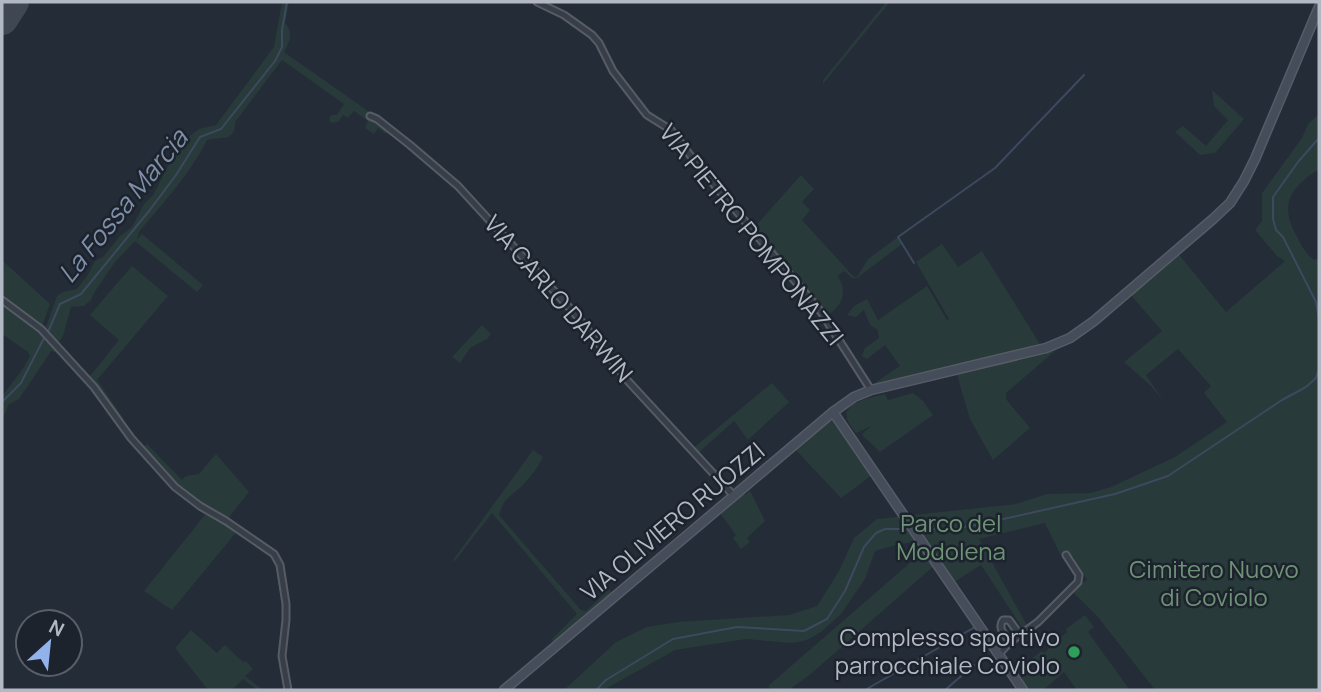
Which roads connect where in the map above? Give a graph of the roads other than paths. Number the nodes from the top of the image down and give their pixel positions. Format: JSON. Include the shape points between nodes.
{"nodes":[{"id":1,"x":537,"y":2,"type":"edge"},
{"id":2,"x":1318,"y":11,"type":"edge"},
{"id":3,"x":370,"y":116,"type":"dead end"},
{"id":4,"x":2,"y":300,"type":"edge"},
{"id":5,"x":871,"y":390,"type":"junction"},
{"id":6,"x":833,"y":412,"type":"junction"},
{"id":7,"x":734,"y":496,"type":"junction"},
{"id":8,"x":1066,"y":555,"type":"dead end"},
{"id":9,"x":1020,"y":635,"type":"junction"},
{"id":10,"x":1010,"y":642,"type":"junction"},
{"id":11,"x":999,"y":654,"type":"junction"},
{"id":12,"x":288,"y":690,"type":"edge"},
{"id":13,"x":504,"y":690,"type":"edge"},
{"id":14,"x":1023,"y":690,"type":"edge"}],
"edges":[{"from":1,"to":5,"type":"street","name":"VIA PIETRO POMPONAZZI","via":[[596,38],[613,71],[643,110],[671,131],[821,312]]},
{"from":2,"to":5,"type":"street","name":"VIA OLIVIERO RUOZZI","via":[[1237,194],[1100,316],[1070,338],[1046,348]]},
{"from":3,"to":7,"type":"street","name":"VIA CARLO DARWIN","via":[[458,186]]},
{"from":4,"to":12,"type":"street","via":[[40,329],[94,387],[131,438],[176,487],[278,560],[287,612],[282,656]]},
{"from":5,"to":6,"type":"street","name":"VIA OLIVIERO RUOZZI"},
{"from":6,"to":7,"type":"street","name":"VIA OLIVIERO RUOZZI"},
{"from":6,"to":11,"type":"street"},
{"from":7,"to":13,"type":"street","name":"VIA OLIVIERO RUOZZI"},
{"from":8,"to":9,"type":"street","via":[[1079,580]]},
{"from":9,"to":10,"type":"street"},
{"from":9,"to":10,"type":"street","via":[[1009,620],[1003,620],[1000,626]]},
{"from":10,"to":11,"type":"street"},
{"from":11,"to":14,"type":"street"}]}
